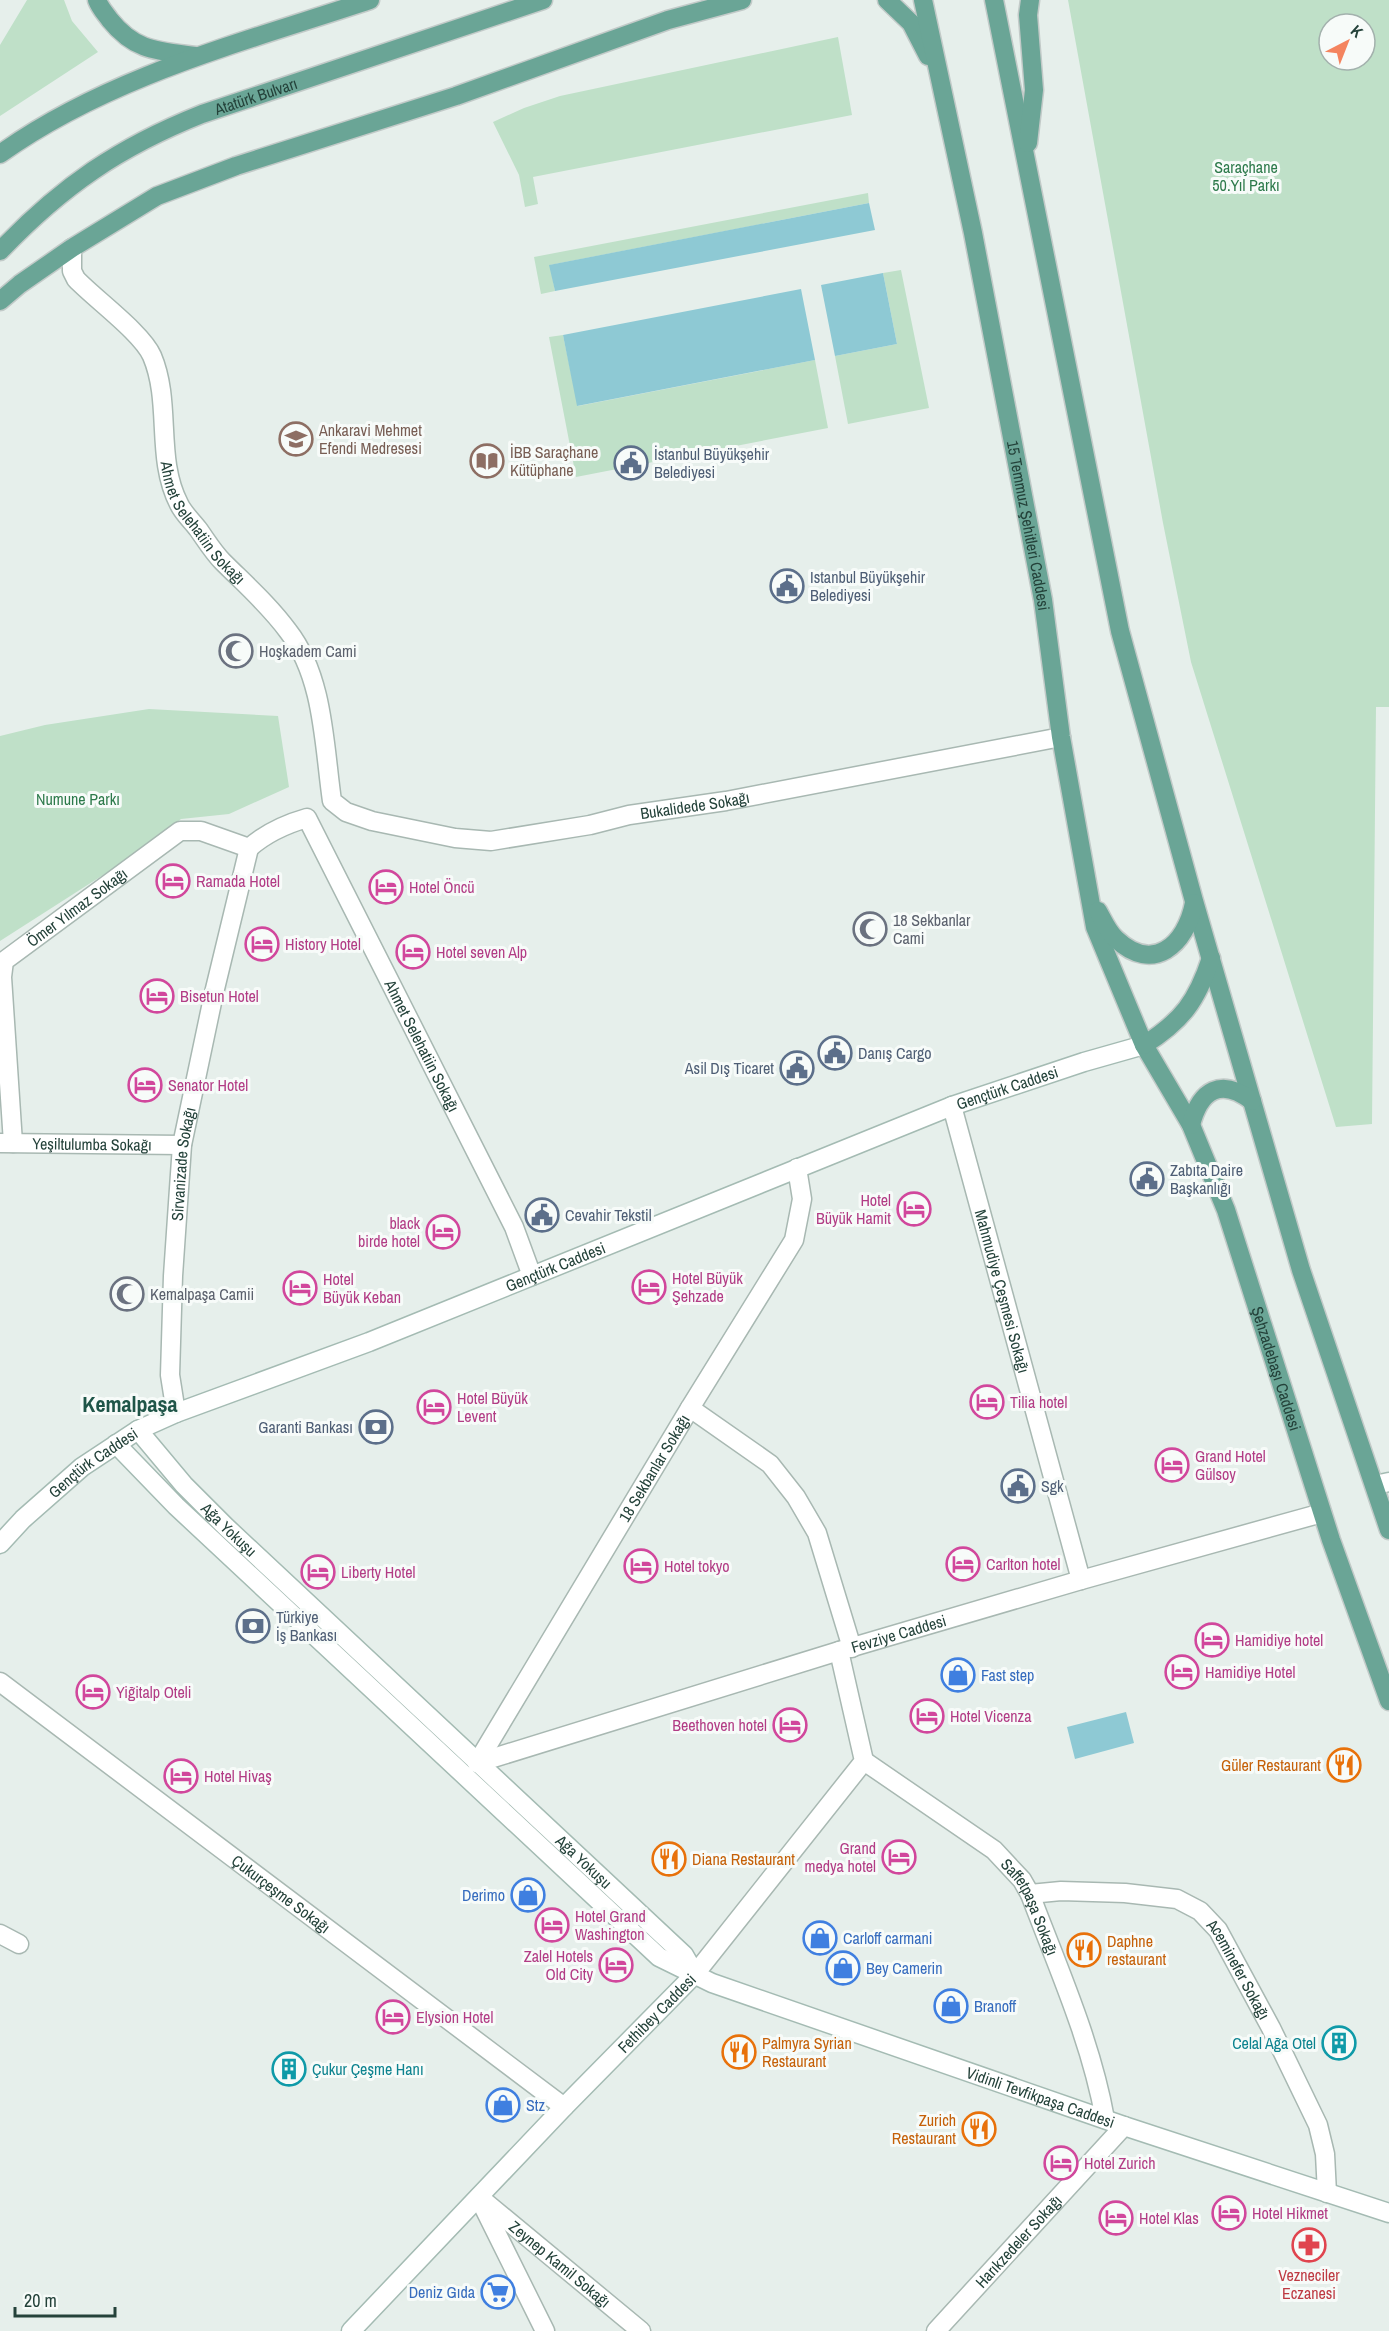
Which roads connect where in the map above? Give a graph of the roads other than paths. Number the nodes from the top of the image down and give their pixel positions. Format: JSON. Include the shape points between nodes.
{"nodes":[{"id":1,"x":97,"y":0,"type":"edge"},
{"id":2,"x":370,"y":0,"type":"edge"},
{"id":3,"x":543,"y":0,"type":"edge"},
{"id":4,"x":742,"y":0,"type":"edge"},
{"id":5,"x":887,"y":0,"type":"edge"},
{"id":6,"x":923,"y":0,"type":"edge"},
{"id":7,"x":994,"y":0,"type":"edge"},
{"id":8,"x":1030,"y":0,"type":"edge"},
{"id":9,"x":196,"y":57,"type":"junction"},
{"id":10,"x":941,"y":82,"type":"junction"},
{"id":11,"x":0,"y":154,"type":"edge"},
{"id":12,"x":1026,"y":160,"type":"junction"},
{"id":13,"x":72,"y":248,"type":"junction"},
{"id":14,"x":0,"y":251,"type":"edge"},
{"id":15,"x":0,"y":301,"type":"edge"},
{"id":16,"x":1061,"y":737,"type":"junction"},
{"id":17,"x":332,"y":801,"type":"joint"},
{"id":18,"x":249,"y":848,"type":"junction"},
{"id":19,"x":1088,"y":894,"type":"junction"},
{"id":20,"x":1194,"y":901,"type":"junction"},
{"id":21,"x":1211,"y":958,"type":"junction"},
{"id":22,"x":1144,"y":1045,"type":"junction"},
{"id":23,"x":1252,"y":1101,"type":"junction"},
{"id":24,"x":952,"y":1106,"type":"junction"},
{"id":25,"x":1191,"y":1125,"type":"junction"},
{"id":26,"x":7,"y":1143,"type":"edge"},
{"id":27,"x":182,"y":1145,"type":"junction"},
{"id":28,"x":796,"y":1168,"type":"junction"},
{"id":29,"x":532,"y":1276,"type":"junction"},
{"id":30,"x":690,"y":1408,"type":"junction"},
{"id":31,"x":176,"y":1413,"type":"junction"},
{"id":32,"x":138,"y":1430,"type":"junction"},
{"id":33,"x":116,"y":1444,"type":"junction"},
{"id":34,"x":1382,"y":1484,"type":"edge"},
{"id":35,"x":1322,"y":1513,"type":"junction"},
{"id":36,"x":1389,"y":1530,"type":"edge"},
{"id":37,"x":0,"y":1544,"type":"edge"},
{"id":38,"x":1081,"y":1580,"type":"junction"},
{"id":39,"x":845,"y":1650,"type":"junction"},
{"id":40,"x":0,"y":1682,"type":"edge"},
{"id":41,"x":1389,"y":1701,"type":"edge"},
{"id":42,"x":864,"y":1761,"type":"junction"},
{"id":43,"x":471,"y":1769,"type":"junction"},
{"id":44,"x":1030,"y":1894,"type":"junction"},
{"id":45,"x":0,"y":1934,"type":"edge"},
{"id":46,"x":19,"y":1944,"type":"dead end"},
{"id":47,"x":695,"y":1974,"type":"junction"},
{"id":48,"x":564,"y":2107,"type":"junction"},
{"id":49,"x":1105,"y":2119,"type":"junction"},
{"id":50,"x":1124,"y":2126,"type":"junction"},
{"id":51,"x":1327,"y":2193,"type":"junction"},
{"id":52,"x":478,"y":2197,"type":"junction"},
{"id":53,"x":1389,"y":2213,"type":"edge"},
{"id":54,"x":351,"y":2331,"type":"edge"},
{"id":55,"x":545,"y":2331,"type":"edge"},
{"id":56,"x":641,"y":2331,"type":"edge"},
{"id":57,"x":936,"y":2331,"type":"edge"}],
"edges":[{"from":1,"to":9,"type":"main road","via":[[122,35],[151,50]]},
{"from":2,"to":9,"type":"main road"},
{"from":3,"to":14,"type":"main road","name":"Atatürk Bulvarı","via":[[157,132],[110,158],[65,190]]},
{"from":4,"to":13,"type":"main road","via":[[668,20],[456,96],[236,166],[157,196]]},
{"from":5,"to":10,"type":"main road","via":[[911,23]]},
{"from":6,"to":10,"type":"main road","name":"15 Temmuz Şehitleri Caddesi"},
{"from":7,"to":12,"type":"main road"},
{"from":8,"to":12,"type":"main road","via":[[1034,90]]},
{"from":9,"to":11,"type":"main road","via":[[91,101]]},
{"from":10,"to":16,"type":"main road","name":"15 Temmuz Şehitleri Caddesi","via":[[976,244],[1043,600]]},
{"from":12,"to":20,"type":"main road","via":[[1110,588]]},
{"from":13,"to":15,"type":"main road"},
{"from":13,"to":17,"type":"street","name":"Ahmet Selehatiin Sokağı","via":[[76,279],[139,337],[152,355],[163,410],[166,469],[179,504],[221,560],[289,632],[305,657],[318,700]]},
{"from":16,"to":17,"type":"street","name":"Bukalidede Sokağı","via":[[491,841],[455,838],[372,821],[346,812]]},
{"from":16,"to":19,"type":"main road","name":"15 Temmuz Şehitleri Caddesi"},
{"from":18,"to":26,"type":"street","name":"Ömer Yılmaz Sokağı","via":[[201,831],[180,831],[4,961]]},
{"from":18,"to":27,"type":"street","name":"Sirvanizade Sokağı"},
{"from":18,"to":29,"type":"street","name":"Ahmet Selehatiin Sokağı","via":[[277,829],[307,818],[514,1227]]},
{"from":19,"to":20,"type":"main road","via":[[1114,938],[1134,952],[1150,955],[1166,951],[1182,937],[1191,921]]},
{"from":19,"to":22,"type":"main road","name":"15 Temmuz Şehitleri Caddesi","via":[[1095,927]]},
{"from":20,"to":21,"type":"main road"},
{"from":21,"to":22,"type":"main road","via":[[1194,999],[1178,1020]]},
{"from":21,"to":23,"type":"main road"},
{"from":22,"to":24,"type":"street","name":"Gençtürk Caddesi"},
{"from":22,"to":25,"type":"main road","name":"Şehzadebaşı Caddesi"},
{"from":23,"to":25,"type":"main road","via":[[1221,1089],[1200,1100]]},
{"from":23,"to":34,"type":"main road","via":[[1301,1270]]},
{"from":24,"to":28,"type":"street","name":"Gençtürk Caddesi"},
{"from":24,"to":38,"type":"street","name":"Mahmudiye Çeşmesi Sokağı"},
{"from":25,"to":35,"type":"main road","name":"Şehzadebaşı Caddesi","via":[[1226,1210]]},
{"from":26,"to":27,"type":"street","name":"Yeşiltulumba Sokağı"},
{"from":27,"to":31,"type":"street","name":"Sirvanizade Sokağı","via":[[170,1375]]},
{"from":28,"to":29,"type":"street","name":"Gençtürk Caddesi"},
{"from":28,"to":30,"type":"street","name":"18 Sekbanlar Sokağı","via":[[802,1200],[794,1240]]},
{"from":29,"to":31,"type":"street","name":"Gençtürk Caddesi","via":[[369,1342]]},
{"from":30,"to":39,"type":"street","via":[[770,1464],[796,1497],[817,1533]]},
{"from":30,"to":43,"type":"street","name":"18 Sekbanlar Sokağı"},
{"from":31,"to":32,"type":"street","name":"Gençtürk Caddesi"},
{"from":32,"to":33,"type":"street","name":"Gençtürk Caddesi"},
{"from":32,"to":43,"type":"street","name":"Ağa Yokuşu","via":[[184,1485]]},
{"from":33,"to":37,"type":"street","name":"Gençtürk Caddesi","via":[[82,1467]]},
{"from":33,"to":43,"type":"street","name":"Ağa Yokuşu","via":[[176,1506]]},
{"from":34,"to":36,"type":"main road"},
{"from":35,"to":38,"type":"street","name":"Fevziye Caddesi"},
{"from":35,"to":41,"type":"main road","name":"Şehzadebaşı Caddesi"},
{"from":38,"to":39,"type":"street","name":"Fevziye Caddesi"},
{"from":39,"to":42,"type":"street"},
{"from":39,"to":43,"type":"street","name":"Fevziye Caddesi"},
{"from":40,"to":48,"type":"street","name":"Çukurçeşme Sokağı"},
{"from":42,"to":44,"type":"street","name":"Saffetpaşa Sokağı","via":[[994,1850]]},
{"from":42,"to":47,"type":"street","name":"Fethibey Caddesi"},
{"from":43,"to":47,"type":"street","name":"Ağa Yokuşu","via":[[684,1955]]},
{"from":44,"to":49,"type":"street","name":"Saffetpaşa Sokağı","via":[[1076,2015],[1099,2086]]},
{"from":44,"to":51,"type":"street","name":"Aceminefer Sokağı","via":[[1125,1893],[1177,1899],[1200,1911],[1218,1930],[1318,2125],[1325,2154]]},
{"from":45,"to":46,"type":"street"},
{"from":47,"to":48,"type":"street","name":"Fethibey Caddesi"},
{"from":47,"to":49,"type":"street","name":"Vidinli Tevfikpaşa Caddesi"},
{"from":48,"to":52,"type":"street","name":"Fethibey Caddesi"},
{"from":49,"to":50,"type":"street","name":"Vidinli Tevfikpaşa Caddesi"},
{"from":50,"to":51,"type":"street","name":"Vidinli Tevfikpaşa Caddesi"},
{"from":50,"to":57,"type":"street","name":"Harıkzedeler Sokağı"},
{"from":51,"to":53,"type":"street","name":"Vidinli Tevfikpaşa Caddesi"},
{"from":52,"to":54,"type":"street","name":"Fethibey Caddesi"},
{"from":52,"to":55,"type":"street"},
{"from":52,"to":56,"type":"street","name":"Zeynep Kamil Sokağı"}]}
